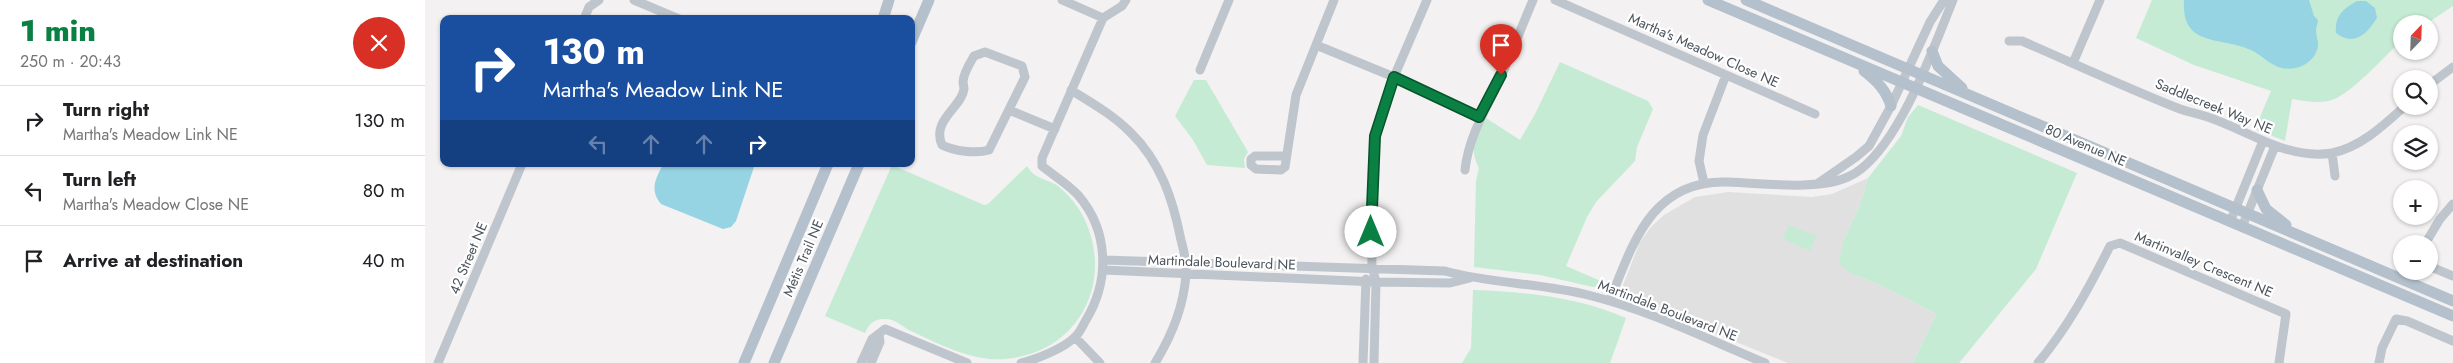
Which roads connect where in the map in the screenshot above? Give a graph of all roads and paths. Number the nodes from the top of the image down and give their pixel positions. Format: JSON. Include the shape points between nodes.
{"nodes":[{"id":1,"x":599,"y":0,"type":"edge"},
{"id":2,"x":635,"y":0,"type":"edge"},
{"id":3,"x":889,"y":0,"type":"edge"},
{"id":4,"x":929,"y":0,"type":"edge"},
{"id":5,"x":1061,"y":0,"type":"edge"},
{"id":6,"x":1126,"y":0,"type":"edge"},
{"id":7,"x":1229,"y":0,"type":"edge"},
{"id":8,"x":1334,"y":0,"type":"edge"},
{"id":9,"x":1427,"y":0,"type":"edge"},
{"id":10,"x":1533,"y":0,"type":"edge"},
{"id":11,"x":1555,"y":0,"type":"edge"},
{"id":12,"x":1708,"y":0,"type":"edge"},
{"id":13,"x":1746,"y":0,"type":"edge"},
{"id":14,"x":1944,"y":0,"type":"edge"},
{"id":15,"x":1953,"y":0,"type":"edge"},
{"id":16,"x":2100,"y":0,"type":"edge"},
{"id":17,"x":586,"y":15,"type":"edge"},
{"id":18,"x":670,"y":15,"type":"edge"},
{"id":19,"x":884,"y":15,"type":"edge"},
{"id":20,"x":1103,"y":18,"type":"junction"},
{"id":21,"x":915,"y":33,"type":"edge"},
{"id":22,"x":2009,"y":41,"type":"dead end"},
{"id":23,"x":1315,"y":46,"type":"junction"},
{"id":24,"x":1932,"y":51,"type":"junction"},
{"id":25,"x":1848,"y":60,"type":"junction"},
{"id":26,"x":2073,"y":63,"type":"junction"},
{"id":27,"x":2453,"y":67,"type":"edge"},
{"id":28,"x":1907,"y":69,"type":"junction"},
{"id":29,"x":1200,"y":70,"type":"dead end"},
{"id":30,"x":1726,"y":75,"type":"junction"},
{"id":31,"x":1921,"y":75,"type":"junction"},
{"id":32,"x":1394,"y":77,"type":"junction"},
{"id":33,"x":2438,"y":78,"type":"edge"},
{"id":34,"x":1901,"y":83,"type":"junction"},
{"id":35,"x":1914,"y":89,"type":"junction"},
{"id":36,"x":1071,"y":90,"type":"junction"},
{"id":37,"x":1973,"y":97,"type":"junction"},
{"id":38,"x":1891,"y":106,"type":"junction"},
{"id":39,"x":1009,"y":110,"type":"junction"},
{"id":40,"x":1815,"y":114,"type":"dead end"},
{"id":41,"x":2395,"y":115,"type":"edge"},
{"id":42,"x":1479,"y":117,"type":"junction"},
{"id":43,"x":1055,"y":129,"type":"junction"},
{"id":44,"x":2263,"y":141,"type":"junction"},
{"id":45,"x":2275,"y":146,"type":"junction"},
{"id":46,"x":2331,"y":153,"type":"junction"},
{"id":47,"x":1285,"y":156,"type":"dead end"},
{"id":48,"x":521,"y":167,"type":"edge"},
{"id":49,"x":827,"y":167,"type":"edge"},
{"id":50,"x":858,"y":167,"type":"edge"},
{"id":51,"x":1465,"y":170,"type":"dead end"},
{"id":52,"x":2335,"y":176,"type":"dead end"},
{"id":53,"x":1704,"y":183,"type":"junction"},
{"id":54,"x":1817,"y":184,"type":"junction"},
{"id":55,"x":2257,"y":190,"type":"junction"},
{"id":56,"x":2453,"y":204,"type":"edge"},
{"id":57,"x":2235,"y":209,"type":"junction"},
{"id":58,"x":2247,"y":214,"type":"junction"},
{"id":59,"x":2230,"y":222,"type":"junction"},
{"id":60,"x":2242,"y":227,"type":"junction"},
{"id":61,"x":2430,"y":235,"type":"edge"},
{"id":62,"x":2306,"y":239,"type":"junction"},
{"id":63,"x":1104,"y":260,"type":"junction"},
{"id":64,"x":1186,"y":262,"type":"junction"},
{"id":65,"x":1372,"y":267,"type":"junction"},
{"id":66,"x":1104,"y":270,"type":"junction"},
{"id":67,"x":2438,"y":270,"type":"edge"},
{"id":68,"x":1186,"y":274,"type":"junction"},
{"id":69,"x":2453,"y":276,"type":"edge"},
{"id":70,"x":1470,"y":278,"type":"junction"},
{"id":71,"x":1365,"y":282,"type":"junction"},
{"id":72,"x":1376,"y":282,"type":"junction"},
{"id":73,"x":1610,"y":300,"type":"junction"},
{"id":74,"x":2453,"y":301,"type":"edge"},
{"id":75,"x":2453,"y":316,"type":"edge"},
{"id":76,"x":879,"y":334,"type":"junction"},
{"id":77,"x":1075,"y":336,"type":"junction"},
{"id":78,"x":2453,"y":341,"type":"edge"},
{"id":79,"x":1751,"y":360,"type":"edge"},
{"id":80,"x":438,"y":363,"type":"edge"},
{"id":81,"x":744,"y":363,"type":"edge"},
{"id":82,"x":774,"y":363,"type":"edge"},
{"id":83,"x":861,"y":363,"type":"edge"},
{"id":84,"x":871,"y":363,"type":"edge"},
{"id":85,"x":967,"y":363,"type":"edge"},
{"id":86,"x":1021,"y":363,"type":"edge"},
{"id":87,"x":1100,"y":363,"type":"edge"},
{"id":88,"x":1155,"y":363,"type":"edge"},
{"id":89,"x":1363,"y":363,"type":"edge"},
{"id":90,"x":1374,"y":363,"type":"edge"},
{"id":91,"x":1765,"y":363,"type":"edge"},
{"id":92,"x":2038,"y":363,"type":"edge"},
{"id":93,"x":2279,"y":363,"type":"edge"},
{"id":94,"x":2379,"y":363,"type":"edge"}],
"edges":[{"from":1,"to":17,"type":"street","via":[[589,7]]},
{"from":2,"to":18,"type":"street"},
{"from":3,"to":19,"type":"main road"},
{"from":4,"to":21,"type":"main road"},
{"from":5,"to":20,"type":"street"},
{"from":6,"to":20,"type":"street"},
{"from":7,"to":29,"type":"street"},
{"from":8,"to":23,"type":"street"},
{"from":9,"to":32,"type":"street"},
{"from":10,"to":42,"type":"street","via":[[1493,93]]},
{"from":11,"to":30,"type":"street","name":"Martha's Meadow Close NE"},
{"from":12,"to":25,"type":"main road","name":"80 Avenue NE"},
{"from":13,"to":28,"type":"main road","name":"80 Avenue NE"},
{"from":14,"to":28,"type":"street"},
{"from":15,"to":24,"type":"street"},
{"from":16,"to":26,"type":"street"},
{"from":20,"to":36,"type":"street"},
{"from":22,"to":26,"type":"street","name":"Saddlecreek Way NE","via":[[2022,41]]},
{"from":23,"to":32,"type":"street"},
{"from":23,"to":47,"type":"street","via":[[1296,95]]},
{"from":24,"to":31,"type":"street"},
{"from":24,"to":37,"type":"main road","via":[[1946,75]]},
{"from":25,"to":34,"type":"main road","name":"80 Avenue NE"},
{"from":25,"to":38,"type":"main road","via":[[1878,83]]},
{"from":26,"to":44,"type":"street","name":"Saddlecreek Way NE"},
{"from":27,"to":33,"type":"street"},
{"from":28,"to":31,"type":"main road","name":"80 Avenue NE"},
{"from":28,"to":34,"type":"street"},
{"from":30,"to":40,"type":"street","name":"Martha's Meadow Close NE"},
{"from":30,"to":53,"type":"street","via":[[1703,135],[1699,161]]},
{"from":31,"to":35,"type":"street"},
{"from":31,"to":37,"type":"main road","name":"80 Avenue NE"},
{"from":32,"to":42,"type":"street"},
{"from":32,"to":65,"type":"street","via":[[1375,136]]},
{"from":34,"to":35,"type":"main road","name":"80 Avenue NE"},
{"from":34,"to":38,"type":"street"},
{"from":35,"to":54,"type":"street","via":[[1881,150],[1861,170],[1841,181]]},
{"from":35,"to":59,"type":"main road","name":"80 Avenue NE"},
{"from":36,"to":43,"type":"street"},
{"from":36,"to":64,"type":"street","via":[[1104,110],[1130,132],[1153,160],[1175,210]]},
{"from":37,"to":57,"type":"main road","name":"80 Avenue NE"},
{"from":38,"to":54,"type":"street","via":[[1869,146]]},
{"from":39,"to":39,"type":"street","via":[[1025,71],[1022,66],[985,52],[979,53],[974,56],[962,80],[965,89],[949,111],[939,134],[942,145],[981,152],[989,150]]},
{"from":39,"to":43,"type":"street"},
{"from":41,"to":46,"type":"street","name":"Saddlecreek Way NE","via":[[2373,134]]},
{"from":42,"to":51,"type":"street","via":[[1467,152]]},
{"from":43,"to":63,"type":"street","via":[[1042,158],[1042,166],[1078,195],[1095,223]]},
{"from":44,"to":45,"type":"street","name":"Saddlecreek Way NE"},
{"from":44,"to":57,"type":"street"},
{"from":45,"to":46,"type":"street","name":"Saddlecreek Way NE","via":[[2302,153]]},
{"from":45,"to":55,"type":"street"},
{"from":46,"to":52,"type":"street"},
{"from":48,"to":80,"type":"street","name":"42 Street NE"},
{"from":49,"to":81,"type":"main road","name":"Métis Trail NE"},
{"from":50,"to":82,"type":"main road","name":"Métis Trail NE"},
{"from":53,"to":54,"type":"street"},
{"from":53,"to":73,"type":"street","via":[[1667,201],[1642,225]]},
{"from":55,"to":58,"type":"street"},
{"from":55,"to":62,"type":"main road","via":[[2266,209]]},
{"from":56,"to":61,"type":"street"},
{"from":57,"to":58,"type":"main road","name":"80 Avenue NE"},
{"from":57,"to":59,"type":"street"},
{"from":58,"to":60,"type":"street"},
{"from":58,"to":62,"type":"main road","name":"80 Avenue NE"},
{"from":59,"to":60,"type":"main road","name":"80 Avenue NE"},
{"from":60,"to":75,"type":"main road","name":"80 Avenue NE"},
{"from":62,"to":74,"type":"main road","name":"80 Avenue NE"},
{"from":63,"to":64,"type":"street","name":"Martindale Boulevard NE"},
{"from":63,"to":66,"type":"street"},
{"from":64,"to":65,"type":"street","name":"Martindale Boulevard NE"},
{"from":64,"to":68,"type":"street"},
{"from":65,"to":70,"type":"street","name":"Martindale Boulevard NE","via":[[1445,271]]},
{"from":65,"to":71,"type":"street"},
{"from":65,"to":72,"type":"street"},
{"from":66,"to":68,"type":"street","name":"Martindale Boulevard NE"},
{"from":66,"to":77,"type":"street","via":[[1093,308]]},
{"from":67,"to":69,"type":"street"},
{"from":68,"to":71,"type":"street","name":"Martindale Boulevard NE"},
{"from":68,"to":88,"type":"street","via":[[1178,313]]},
{"from":70,"to":72,"type":"street","name":"Martindale Boulevard NE","via":[[1450,283]]},
{"from":70,"to":73,"type":"street","name":"Martindale Boulevard NE","via":[[1549,286]]},
{"from":71,"to":72,"type":"street","name":"Martindale Boulevard NE"},
{"from":71,"to":89,"type":"street"},
{"from":72,"to":90,"type":"street"},
{"from":73,"to":79,"type":"street","name":"Martindale Boulevard NE"},
{"from":76,"to":83,"type":"street","via":[[872,340]]},
{"from":76,"to":84,"type":"street","via":[[880,342]]},
{"from":76,"to":85,"type":"street","via":[[885,329]]},
{"from":77,"to":86,"type":"street","via":[[1038,359]]},
{"from":77,"to":87,"type":"street"},
{"from":78,"to":94,"type":"street","via":[[2396,319],[2382,348]]},
{"from":79,"to":91,"type":"street","name":"Martindale Boulevard NE"},
{"from":92,"to":93,"type":"street","name":"Martinvalley Crescent NE","via":[[2091,286],[2109,246],[2120,243],[2285,314]]}]}
